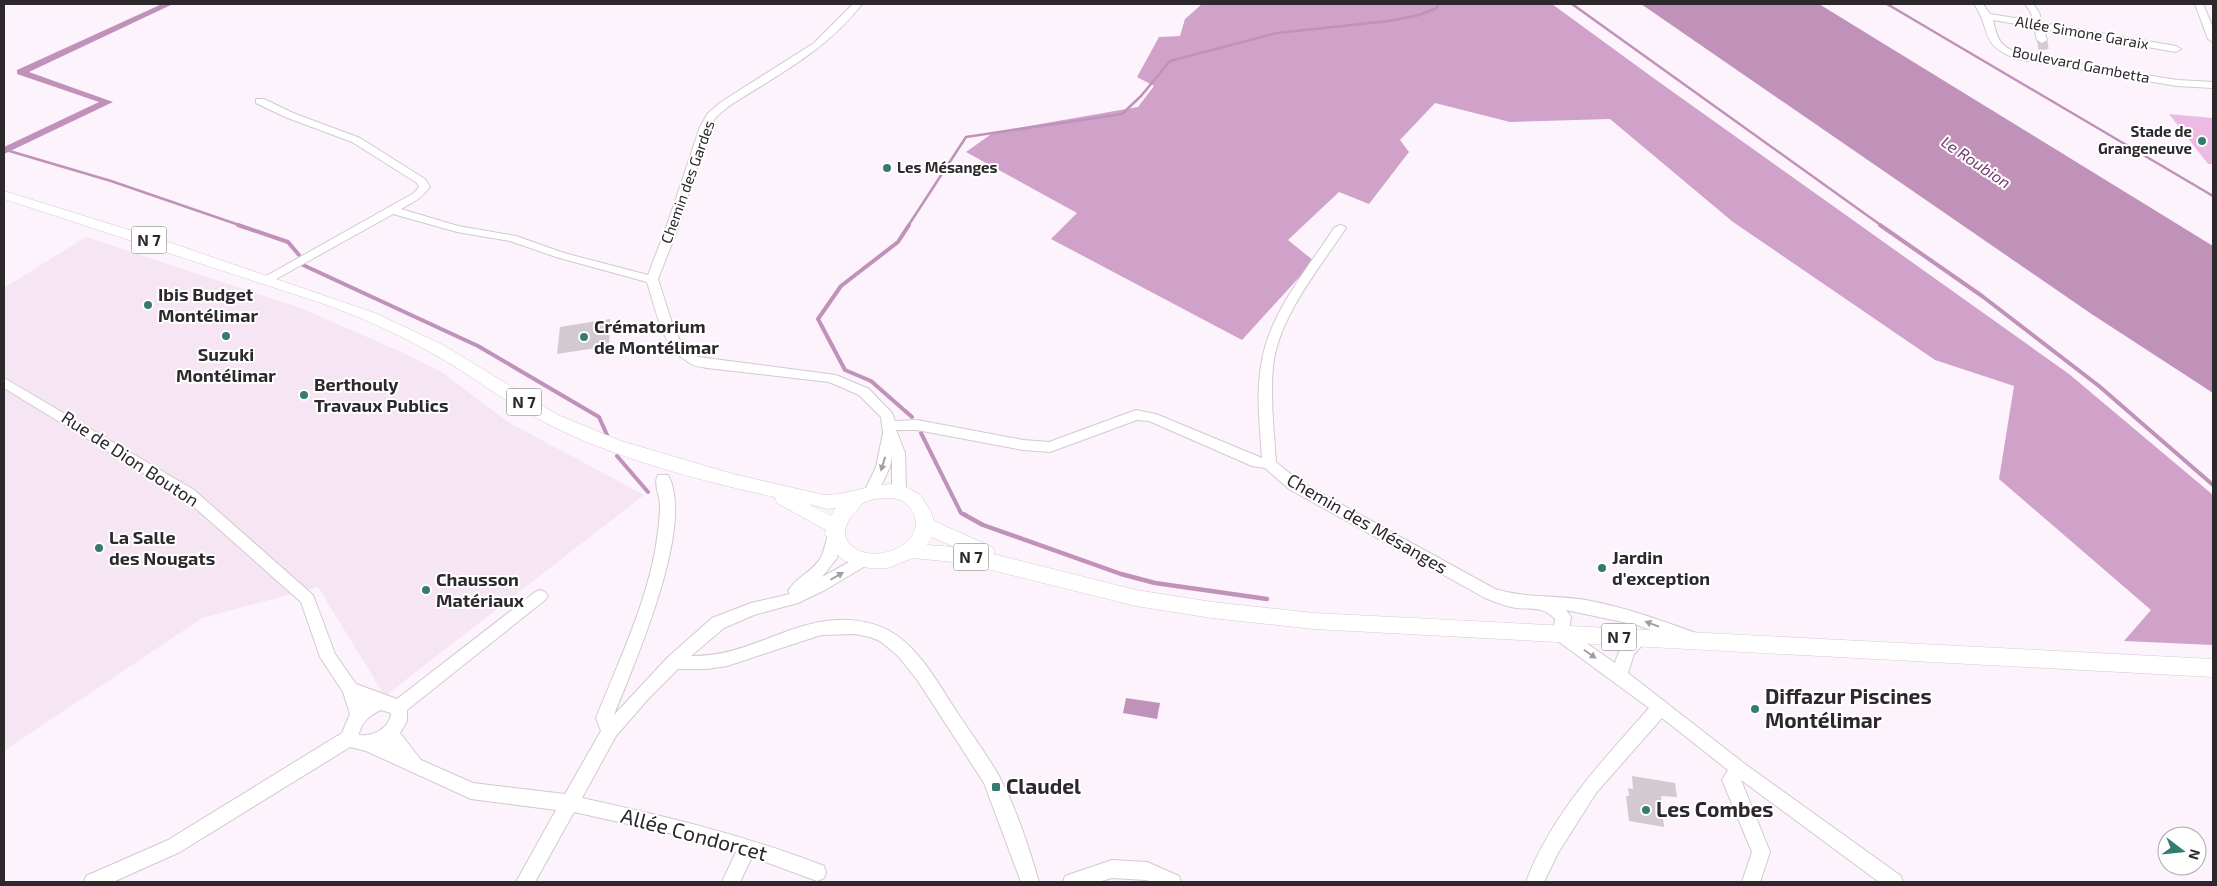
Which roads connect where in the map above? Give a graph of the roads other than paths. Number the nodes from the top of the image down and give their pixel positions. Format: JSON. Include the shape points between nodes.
{"nodes":[{"id":1,"x":1978,"y":4,"type":"edge"},
{"id":2,"x":2028,"y":4,"type":"edge"},
{"id":3,"x":2199,"y":4,"type":"edge"},
{"id":4,"x":851,"y":6,"type":"edge"},
{"id":5,"x":1988,"y":16,"type":"junction"},
{"id":6,"x":2038,"y":24,"type":"junction"},
{"id":7,"x":2213,"y":39,"type":"edge"},
{"id":8,"x":2042,"y":40,"type":"tunnel mouth"},
{"id":9,"x":2176,"y":49,"type":"dead end"},
{"id":10,"x":2044,"y":51,"type":"tunnel mouth"},
{"id":11,"x":2048,"y":61,"type":"junction"},
{"id":12,"x":2213,"y":85,"type":"edge"},
{"id":13,"x":260,"y":101,"type":"dead end"},
{"id":14,"x":4,"y":196,"type":"edge"},
{"id":15,"x":392,"y":210,"type":"junction"},
{"id":16,"x":1340,"y":228,"type":"dead end"},
{"id":17,"x":652,"y":279,"type":"junction"},
{"id":18,"x":265,"y":280,"type":"junction"},
{"id":19,"x":4,"y":382,"type":"edge"},
{"id":20,"x":890,"y":430,"type":"junction"},
{"id":21,"x":1269,"y":464,"type":"junction"},
{"id":22,"x":662,"y":479,"type":"dead end"},
{"id":23,"x":767,"y":490,"type":"junction"},
{"id":24,"x":898,"y":491,"type":"junction"},
{"id":25,"x":864,"y":494,"type":"junction"},
{"id":26,"x":926,"y":525,"type":"junction"},
{"id":27,"x":834,"y":531,"type":"junction"},
{"id":28,"x":911,"y":551,"type":"junction"},
{"id":29,"x":862,"y":561,"type":"junction"},
{"id":30,"x":1030,"y":569,"type":"junction"},
{"id":31,"x":540,"y":596,"type":"dead end"},
{"id":32,"x":778,"y":602,"type":"junction"},
{"id":33,"x":1531,"y":602,"type":"junction"},
{"id":34,"x":1561,"y":634,"type":"junction"},
{"id":35,"x":1641,"y":638,"type":"junction"},
{"id":36,"x":1697,"y":641,"type":"junction"},
{"id":37,"x":674,"y":662,"type":"junction"},
{"id":38,"x":2213,"y":668,"type":"edge"},
{"id":39,"x":1619,"y":675,"type":"junction"},
{"id":40,"x":351,"y":690,"type":"junction"},
{"id":41,"x":390,"y":706,"type":"junction"},
{"id":42,"x":1660,"y":708,"type":"junction"},
{"id":43,"x":359,"y":714,"type":"junction"},
{"id":44,"x":610,"y":731,"type":"junction"},
{"id":45,"x":388,"y":736,"type":"junction"},
{"id":46,"x":359,"y":740,"type":"junction"},
{"id":47,"x":416,"y":767,"type":"junction"},
{"id":48,"x":1739,"y":769,"type":"junction"},
{"id":49,"x":569,"y":803,"type":"junction"},
{"id":50,"x":748,"y":848,"type":"junction"},
{"id":51,"x":817,"y":872,"type":"dead end"},
{"id":52,"x":1874,"y":876,"type":"edge"},
{"id":53,"x":93,"y":882,"type":"edge"},
{"id":54,"x":525,"y":882,"type":"edge"},
{"id":55,"x":731,"y":882,"type":"edge"},
{"id":56,"x":1030,"y":882,"type":"edge"},
{"id":57,"x":1072,"y":882,"type":"edge"},
{"id":58,"x":1172,"y":882,"type":"edge"},
{"id":59,"x":1535,"y":882,"type":"edge"},
{"id":60,"x":1751,"y":882,"type":"edge"},
{"id":61,"x":1894,"y":882,"type":"edge"}],
"edges":[{"from":1,"to":5,"type":"street","name":"Boulevard Gambetta"},
{"from":2,"to":6,"type":"street","via":[[2035,12]]},
{"from":3,"to":7,"type":"street"},
{"from":4,"to":17,"type":"street","name":"Chemin des Gardes","via":[[817,45],[712,115]]},
{"from":5,"to":6,"type":"street","name":"Allée Simone Garaix"},
{"from":5,"to":11,"type":"street","name":"Boulevard Gambetta","via":[[1996,45],[2006,52]]},
{"from":6,"to":8,"type":"street"},
{"from":6,"to":9,"type":"street","name":"Allée Simone Garaix"},
{"from":10,"to":11,"type":"street"},
{"from":11,"to":12,"type":"street","name":"Boulevard Gambetta","via":[[2177,83]]},
{"from":13,"to":15,"type":"street","via":[[356,140],[421,181],[425,187],[418,195]]},
{"from":14,"to":18,"type":"main road","number":"N 7","via":[[137,236]]},
{"from":15,"to":17,"type":"street","via":[[457,229],[512,238],[560,255]]},
{"from":15,"to":18,"type":"street"},
{"from":16,"to":21,"type":"street","via":[[1282,317],[1273,340],[1267,366]]},
{"from":17,"to":20,"type":"street","via":[[676,346],[693,360],[831,378],[864,392],[887,416]]},
{"from":18,"to":23,"type":"main road","number":"N 7","via":[[359,312],[421,340],[552,419],[612,446]]},
{"from":19,"to":40,"type":"street","name":"Rue de Dion Bouton","via":[[189,494],[217,518],[308,599],[328,656]]},
{"from":20,"to":21,"type":"street","name":"Chemin des Mésanges","via":[[917,425],[1050,447],[1136,415],[1152,417],[1256,462]]},
{"from":20,"to":24,"type":"street","via":[[897,442]]},
{"from":20,"to":25,"type":"street","one_way":true,"via":[[883,467]]},
{"from":21,"to":33,"type":"street","name":"Chemin des Mésanges","via":[[1294,485],[1490,594]]},
{"from":22,"to":44,"type":"street","via":[[668,503],[665,538],[640,627],[604,718]]},
{"from":23,"to":25,"type":"main road","number":"N 7","via":[[824,502],[840,502]]},
{"from":23,"to":27,"type":"main road","number":"N 7","via":[[826,523]]},
{"from":24,"to":25,"type":"main road"},
{"from":24,"to":26,"type":"main road","via":[[915,500]]},
{"from":25,"to":27,"type":"main road","via":[[842,509]]},
{"from":26,"to":28,"type":"main road","via":[[921,539]]},
{"from":26,"to":30,"type":"main road","number":"N 7","via":[[944,536]]},
{"from":27,"to":29,"type":"main road","via":[[842,550]]},
{"from":27,"to":32,"type":"street","via":[[830,558],[804,585]]},
{"from":28,"to":29,"type":"main road","via":[[894,559]]},
{"from":28,"to":30,"type":"main road","number":"N 7","via":[[964,556]]},
{"from":32,"to":29,"type":"street","one_way":true,"via":[[793,599],[820,586]]},
{"from":30,"to":34,"type":"main road","number":"N 7","via":[[1109,592],[1221,612],[1314,621]]},
{"from":31,"to":41,"type":"street"},
{"from":32,"to":37,"type":"street","via":[[718,623]]},
{"from":33,"to":34,"type":"street","name":"Chemin des Mésanges","via":[[1554,608],[1563,617]]},
{"from":36,"to":33,"type":"street","name":"Chemin des Mésanges","one_way":true,"via":[[1638,619],[1596,609],[1555,602]]},
{"from":34,"to":35,"type":"main road","number":"N 7"},
{"from":34,"to":39,"type":"street","one_way":true},
{"from":35,"to":36,"type":"main road","number":"N 7"},
{"from":35,"to":39,"type":"street","via":[[1627,650]]},
{"from":36,"to":38,"type":"main road","number":"N 7"},
{"from":37,"to":44,"type":"street"},
{"from":37,"to":56,"type":"street","via":[[697,665],[724,661],[807,630],[831,626],[862,629],[891,640],[912,660],[996,787]]},
{"from":39,"to":42,"type":"street"},
{"from":40,"to":41,"type":"street"},
{"from":40,"to":43,"type":"street","name":"Rue de Dion Bouton"},
{"from":41,"to":43,"type":"street","via":[[373,705]]},
{"from":41,"to":45,"type":"street","via":[[400,712],[398,724]]},
{"from":42,"to":48,"type":"street"},
{"from":42,"to":59,"type":"street","via":[[1590,787],[1552,847]]},
{"from":43,"to":46,"type":"street","via":[[351,726]]},
{"from":44,"to":49,"type":"street"},
{"from":45,"to":46,"type":"street","via":[[377,741]]},
{"from":45,"to":47,"type":"street"},
{"from":46,"to":47,"type":"street","name":"Allée Condorcet"},
{"from":46,"to":53,"type":"street","via":[[174,846]]},
{"from":47,"to":49,"type":"street","name":"Allée Condorcet","via":[[471,791]]},
{"from":48,"to":52,"type":"street"},
{"from":48,"to":60,"type":"street","via":[[1731,780],[1762,852]]},
{"from":49,"to":50,"type":"street","name":"Allée Condorcet","via":[[673,826]]},
{"from":49,"to":54,"type":"street"},
{"from":50,"to":51,"type":"street","name":"Allée Condorcet"},
{"from":50,"to":55,"type":"street"},
{"from":52,"to":61,"type":"street"},
{"from":57,"to":58,"type":"street","via":[[1112,869],[1147,871]]}]}
